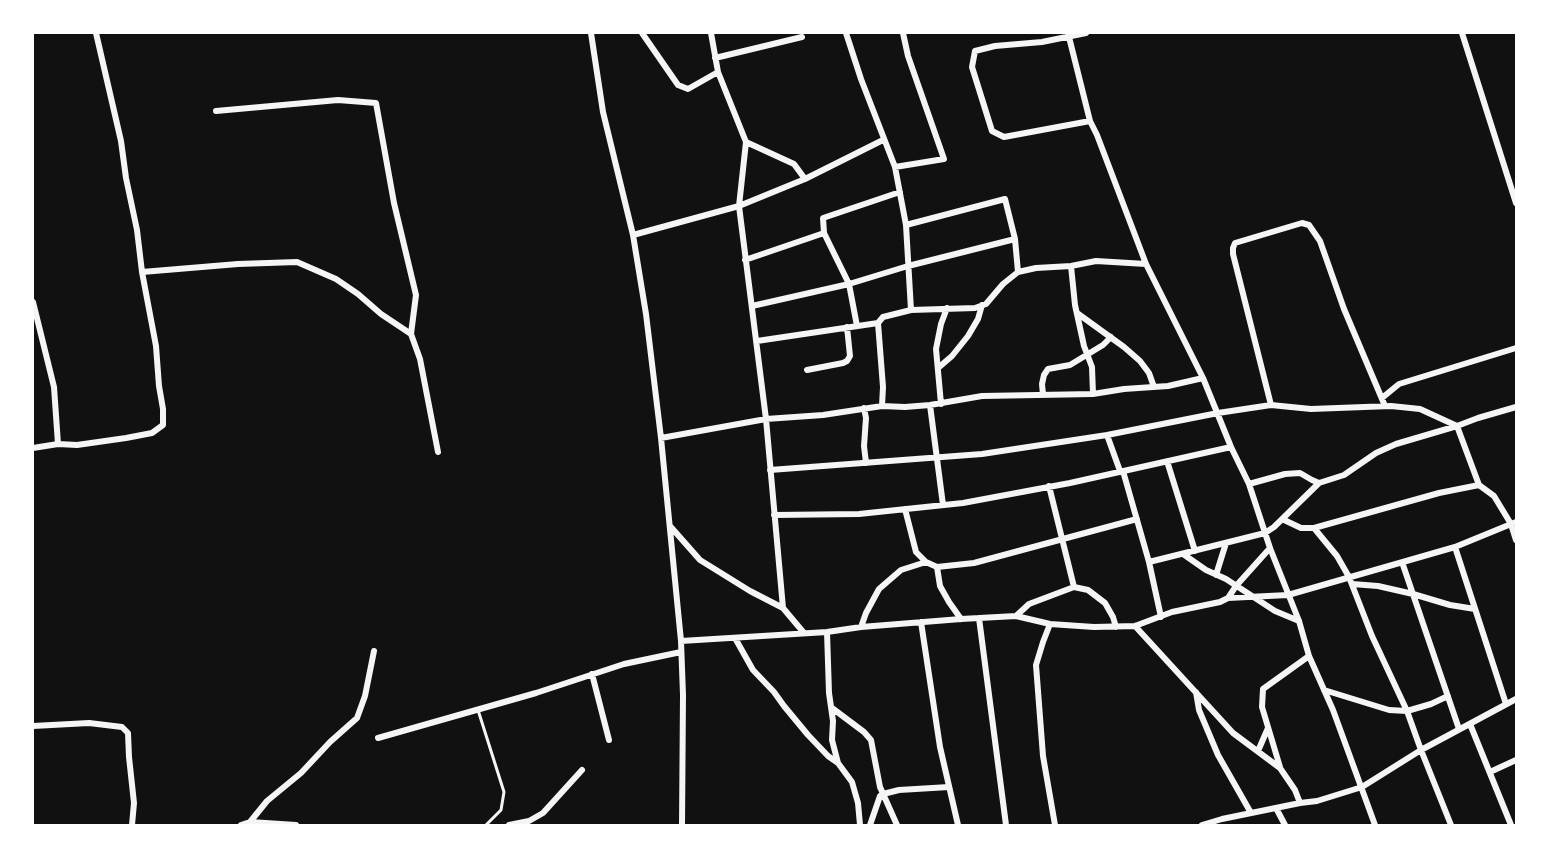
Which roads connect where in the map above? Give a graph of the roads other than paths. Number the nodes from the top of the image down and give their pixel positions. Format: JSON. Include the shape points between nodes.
{"nodes":[{"id":1,"x":96,"y":33,"type":"edge"},
{"id":2,"x":591,"y":33,"type":"edge"},
{"id":3,"x":642,"y":33,"type":"edge"},
{"id":4,"x":711,"y":33,"type":"edge"},
{"id":5,"x":846,"y":33,"type":"edge"},
{"id":6,"x":903,"y":33,"type":"edge"},
{"id":7,"x":1086,"y":33,"type":"edge"},
{"id":8,"x":1462,"y":33,"type":"edge"},
{"id":9,"x":1068,"y":34,"type":"edge"},
{"id":10,"x":802,"y":37,"type":"dead end"},
{"id":11,"x":715,"y":58,"type":"junction"},
{"id":12,"x":718,"y":72,"type":"junction"},
{"id":13,"x":216,"y":111,"type":"dead end"},
{"id":14,"x":1090,"y":121,"type":"junction"},
{"id":15,"x":884,"y":140,"type":"junction"},
{"id":16,"x":746,"y":142,"type":"junction"},
{"id":17,"x":895,"y":167,"type":"junction"},
{"id":18,"x":805,"y":179,"type":"junction"},
{"id":19,"x":900,"y":192,"type":"junction"},
{"id":20,"x":1516,"y":202,"type":"edge"},
{"id":21,"x":739,"y":206,"type":"junction"},
{"id":22,"x":906,"y":225,"type":"junction"},
{"id":23,"x":824,"y":232,"type":"junction"},
{"id":24,"x":633,"y":235,"type":"junction"},
{"id":25,"x":1015,"y":239,"type":"junction"},
{"id":26,"x":746,"y":260,"type":"junction"},
{"id":27,"x":1146,"y":264,"type":"junction"},
{"id":28,"x":908,"y":266,"type":"junction"},
{"id":29,"x":1071,"y":266,"type":"junction"},
{"id":30,"x":142,"y":272,"type":"junction"},
{"id":31,"x":1018,"y":272,"type":"junction"},
{"id":32,"x":849,"y":284,"type":"junction"},
{"id":33,"x":33,"y":302,"type":"edge"},
{"id":34,"x":982,"y":305,"type":"junction"},
{"id":35,"x":752,"y":306,"type":"junction"},
{"id":36,"x":947,"y":308,"type":"junction"},
{"id":37,"x":911,"y":310,"type":"junction"},
{"id":38,"x":1077,"y":313,"type":"junction"},
{"id":39,"x":878,"y":323,"type":"junction"},
{"id":40,"x":857,"y":326,"type":"junction"},
{"id":41,"x":847,"y":327,"type":"junction"},
{"id":42,"x":411,"y":333,"type":"junction"},
{"id":43,"x":1111,"y":337,"type":"junction"},
{"id":44,"x":757,"y":340,"type":"junction"},
{"id":45,"x":1516,"y":348,"type":"edge"},
{"id":46,"x":1088,"y":355,"type":"junction"},
{"id":47,"x":938,"y":368,"type":"junction"},
{"id":48,"x":807,"y":370,"type":"dead end"},
{"id":49,"x":1203,"y":378,"type":"junction"},
{"id":50,"x":1154,"y":387,"type":"junction"},
{"id":51,"x":1093,"y":394,"type":"junction"},
{"id":52,"x":1043,"y":395,"type":"junction"},
{"id":53,"x":1382,"y":398,"type":"junction"},
{"id":54,"x":941,"y":404,"type":"junction"},
{"id":55,"x":930,"y":405,"type":"junction"},
{"id":56,"x":1271,"y":405,"type":"junction"},
{"id":57,"x":882,"y":406,"type":"junction"},
{"id":58,"x":1385,"y":406,"type":"junction"},
{"id":59,"x":1516,"y":407,"type":"edge"},
{"id":60,"x":864,"y":408,"type":"junction"},
{"id":61,"x":1218,"y":413,"type":"junction"},
{"id":62,"x":766,"y":419,"type":"junction"},
{"id":63,"x":1457,"y":426,"type":"junction"},
{"id":64,"x":1107,"y":435,"type":"junction"},
{"id":65,"x":661,"y":438,"type":"junction"},
{"id":66,"x":58,"y":444,"type":"junction"},
{"id":67,"x":1232,"y":447,"type":"junction"},
{"id":68,"x":33,"y":448,"type":"edge"},
{"id":69,"x":438,"y":452,"type":"dead end"},
{"id":70,"x":938,"y":458,"type":"junction"},
{"id":71,"x":1167,"y":461,"type":"junction"},
{"id":72,"x":866,"y":463,"type":"junction"},
{"id":73,"x":770,"y":470,"type":"junction"},
{"id":74,"x":1121,"y":471,"type":"junction"},
{"id":75,"x":1319,"y":483,"type":"junction"},
{"id":76,"x":1249,"y":484,"type":"junction"},
{"id":77,"x":1479,"y":485,"type":"junction"},
{"id":78,"x":1049,"y":486,"type":"junction"},
{"id":79,"x":943,"y":505,"type":"junction"},
{"id":80,"x":905,"y":509,"type":"junction"},
{"id":81,"x":774,"y":514,"type":"junction"},
{"id":82,"x":1137,"y":519,"type":"junction"},
{"id":83,"x":1282,"y":519,"type":"junction"},
{"id":84,"x":1514,"y":523,"type":"edge"},
{"id":85,"x":670,"y":525,"type":"junction"},
{"id":86,"x":1314,"y":528,"type":"junction"},
{"id":87,"x":1265,"y":533,"type":"junction"},
{"id":88,"x":1062,"y":539,"type":"junction"},
{"id":89,"x":1516,"y":540,"type":"edge"},
{"id":90,"x":1226,"y":543,"type":"junction"},
{"id":91,"x":1455,"y":547,"type":"junction"},
{"id":92,"x":1270,"y":548,"type":"junction"},
{"id":93,"x":1195,"y":551,"type":"junction"},
{"id":94,"x":1183,"y":554,"type":"junction"},
{"id":95,"x":926,"y":562,"type":"junction"},
{"id":96,"x":1149,"y":562,"type":"junction"},
{"id":97,"x":1402,"y":562,"type":"junction"},
{"id":98,"x":937,"y":567,"type":"junction"},
{"id":99,"x":1216,"y":575,"type":"junction"},
{"id":100,"x":1349,"y":577,"type":"junction"},
{"id":101,"x":1352,"y":584,"type":"junction"},
{"id":102,"x":1236,"y":586,"type":"junction"},
{"id":103,"x":1074,"y":587,"type":"junction"},
{"id":104,"x":1413,"y":594,"type":"junction"},
{"id":105,"x":1288,"y":595,"type":"junction"},
{"id":106,"x":1253,"y":597,"type":"junction"},
{"id":107,"x":1228,"y":598,"type":"junction"},
{"id":108,"x":783,"y":608,"type":"junction"},
{"id":109,"x":1475,"y":609,"type":"junction"},
{"id":110,"x":1016,"y":616,"type":"junction"},
{"id":111,"x":1161,"y":617,"type":"junction"},
{"id":112,"x":979,"y":618,"type":"junction"},
{"id":113,"x":961,"y":619,"type":"junction"},
{"id":114,"x":1299,"y":621,"type":"junction"},
{"id":115,"x":921,"y":622,"type":"junction"},
{"id":116,"x":1050,"y":624,"type":"junction"},
{"id":117,"x":1135,"y":626,"type":"junction"},
{"id":118,"x":861,"y":627,"type":"junction"},
{"id":119,"x":1116,"y":627,"type":"junction"},
{"id":120,"x":827,"y":632,"type":"junction"},
{"id":121,"x":804,"y":633,"type":"junction"},
{"id":122,"x":735,"y":638,"type":"junction"},
{"id":123,"x":681,"y":641,"type":"junction"},
{"id":124,"x":374,"y":651,"type":"dead end"},
{"id":125,"x":681,"y":652,"type":"junction"},
{"id":126,"x":1309,"y":656,"type":"junction"},
{"id":127,"x":592,"y":674,"type":"junction"},
{"id":128,"x":1324,"y":690,"type":"junction"},
{"id":129,"x":1196,"y":692,"type":"junction"},
{"id":130,"x":1448,"y":696,"type":"junction"},
{"id":131,"x":1516,"y":699,"type":"edge"},
{"id":132,"x":1506,"y":704,"type":"junction"},
{"id":133,"x":832,"y":708,"type":"junction"},
{"id":134,"x":478,"y":710,"type":"junction"},
{"id":135,"x":1407,"y":711,"type":"junction"},
{"id":136,"x":1470,"y":724,"type":"junction"},
{"id":137,"x":33,"y":726,"type":"edge"},
{"id":138,"x":1268,"y":728,"type":"junction"},
{"id":139,"x":1460,"y":729,"type":"junction"},
{"id":140,"x":378,"y":738,"type":"dead end"},
{"id":141,"x":609,"y":740,"type":"dead end"},
{"id":142,"x":1421,"y":750,"type":"junction"},
{"id":143,"x":1258,"y":751,"type":"junction"},
{"id":144,"x":1516,"y":760,"type":"edge"},
{"id":145,"x":838,"y":762,"type":"junction"},
{"id":146,"x":1280,"y":768,"type":"junction"},
{"id":147,"x":582,"y":770,"type":"dead end"},
{"id":148,"x":1490,"y":772,"type":"junction"},
{"id":149,"x":949,"y":787,"type":"junction"},
{"id":150,"x":1362,"y":787,"type":"junction"},
{"id":151,"x":883,"y":794,"type":"junction"},
{"id":152,"x":1300,"y":803,"type":"junction"},
{"id":153,"x":1276,"y":808,"type":"junction"},
{"id":154,"x":1251,"y":813,"type":"junction"},
{"id":155,"x":250,"y":822,"type":"junction"},
{"id":156,"x":132,"y":825,"type":"edge"},
{"id":157,"x":241,"y":825,"type":"edge"},
{"id":158,"x":296,"y":825,"type":"edge"},
{"id":159,"x":486,"y":825,"type":"edge"},
{"id":160,"x":509,"y":825,"type":"edge"},
{"id":161,"x":682,"y":825,"type":"edge"},
{"id":162,"x":860,"y":825,"type":"edge"},
{"id":163,"x":870,"y":825,"type":"edge"},
{"id":164,"x":897,"y":825,"type":"edge"},
{"id":165,"x":958,"y":825,"type":"edge"},
{"id":166,"x":1006,"y":825,"type":"edge"},
{"id":167,"x":1055,"y":825,"type":"edge"},
{"id":168,"x":1202,"y":825,"type":"edge"},
{"id":169,"x":1285,"y":825,"type":"edge"},
{"id":170,"x":1376,"y":825,"type":"edge"},
{"id":171,"x":1451,"y":825,"type":"edge"},
{"id":172,"x":1511,"y":825,"type":"edge"}],
"edges":[{"from":1,"to":30,"type":"street","via":[[121,141]]},
{"from":2,"to":24,"type":"street","via":[[603,112]]},
{"from":3,"to":12,"type":"street","via":[[678,85],[688,89]]},
{"from":4,"to":11,"type":"street"},
{"from":5,"to":15,"type":"street"},
{"from":6,"to":17,"type":"street","via":[[944,159]]},
{"from":7,"to":9,"type":"street"},
{"from":8,"to":20,"type":"street"},
{"from":9,"to":14,"type":"street"},
{"from":9,"to":14,"type":"street","via":[[1042,42],[975,51],[972,67],[992,131],[1004,137]]},
{"from":10,"to":11,"type":"street"},
{"from":11,"to":12,"type":"street"},
{"from":12,"to":16,"type":"street"},
{"from":13,"to":42,"type":"street","via":[[338,100],[376,103],[416,295]]},
{"from":14,"to":27,"type":"street"},
{"from":15,"to":17,"type":"street"},
{"from":15,"to":18,"type":"street"},
{"from":16,"to":18,"type":"street","via":[[794,164]]},
{"from":16,"to":21,"type":"street"},
{"from":17,"to":19,"type":"street"},
{"from":18,"to":21,"type":"street"},
{"from":19,"to":22,"type":"street"},
{"from":19,"to":23,"type":"street","via":[[824,218]]},
{"from":21,"to":24,"type":"street"},
{"from":21,"to":26,"type":"street"},
{"from":22,"to":25,"type":"street","via":[[1005,199]]},
{"from":22,"to":28,"type":"street"},
{"from":23,"to":26,"type":"street"},
{"from":23,"to":32,"type":"street"},
{"from":24,"to":65,"type":"street"},
{"from":25,"to":28,"type":"street"},
{"from":25,"to":31,"type":"street"},
{"from":26,"to":35,"type":"street"},
{"from":27,"to":29,"type":"street","via":[[1096,261]]},
{"from":27,"to":49,"type":"street"},
{"from":28,"to":32,"type":"street"},
{"from":28,"to":37,"type":"street"},
{"from":29,"to":31,"type":"street"},
{"from":29,"to":38,"type":"street"},
{"from":30,"to":42,"type":"street","via":[[297,262],[336,279]]},
{"from":30,"to":66,"type":"street","via":[[156,346],[163,425],[152,433],[126,438]]},
{"from":31,"to":34,"type":"street"},
{"from":32,"to":35,"type":"street"},
{"from":32,"to":40,"type":"street"},
{"from":33,"to":66,"type":"street","via":[[54,387]]},
{"from":34,"to":36,"type":"street"},
{"from":34,"to":47,"type":"street","via":[[968,336]]},
{"from":35,"to":44,"type":"street"},
{"from":36,"to":37,"type":"street"},
{"from":36,"to":47,"type":"street","via":[[936,349]]},
{"from":37,"to":39,"type":"street","via":[[883,317]]},
{"from":38,"to":43,"type":"street"},
{"from":38,"to":46,"type":"street"},
{"from":39,"to":40,"type":"street"},
{"from":39,"to":57,"type":"street"},
{"from":40,"to":41,"type":"street"},
{"from":41,"to":44,"type":"street"},
{"from":41,"to":48,"type":"street","via":[[847,361]]},
{"from":42,"to":69,"type":"street","via":[[420,358]]},
{"from":43,"to":46,"type":"street"},
{"from":43,"to":50,"type":"street","via":[[1140,361]]},
{"from":44,"to":62,"type":"street"},
{"from":45,"to":53,"type":"street","via":[[1399,384]]},
{"from":46,"to":51,"type":"street"},
{"from":46,"to":52,"type":"street","via":[[1048,369],[1042,384]]},
{"from":47,"to":54,"type":"street"},
{"from":49,"to":50,"type":"street"},
{"from":49,"to":61,"type":"street"},
{"from":50,"to":51,"type":"street"},
{"from":51,"to":52,"type":"street"},
{"from":52,"to":54,"type":"street","via":[[982,396]]},
{"from":53,"to":56,"type":"street","via":[[1320,241],[1309,225],[1302,223],[1235,243],[1233,248]]},
{"from":53,"to":58,"type":"street"},
{"from":54,"to":55,"type":"street"},
{"from":55,"to":57,"type":"street"},
{"from":55,"to":70,"type":"street"},
{"from":56,"to":58,"type":"street","via":[[1311,409]]},
{"from":56,"to":61,"type":"street"},
{"from":57,"to":60,"type":"street"},
{"from":58,"to":63,"type":"street","via":[[1420,410]]},
{"from":59,"to":63,"type":"street"},
{"from":60,"to":62,"type":"street"},
{"from":60,"to":72,"type":"street"},
{"from":61,"to":64,"type":"street"},
{"from":61,"to":67,"type":"street"},
{"from":62,"to":65,"type":"street"},
{"from":62,"to":73,"type":"street"},
{"from":63,"to":75,"type":"street","via":[[1396,444],[1344,475]]},
{"from":63,"to":77,"type":"street"},
{"from":64,"to":70,"type":"street"},
{"from":64,"to":74,"type":"street"},
{"from":65,"to":85,"type":"street"},
{"from":66,"to":68,"type":"street"},
{"from":67,"to":71,"type":"street"},
{"from":67,"to":76,"type":"street"},
{"from":70,"to":72,"type":"street"},
{"from":70,"to":79,"type":"street"},
{"from":71,"to":74,"type":"street"},
{"from":71,"to":93,"type":"street"},
{"from":72,"to":73,"type":"street"},
{"from":73,"to":81,"type":"street"},
{"from":74,"to":78,"type":"street"},
{"from":74,"to":82,"type":"street"},
{"from":75,"to":76,"type":"street","via":[[1300,473]]},
{"from":75,"to":83,"type":"street"},
{"from":76,"to":87,"type":"street"},
{"from":77,"to":84,"type":"street","via":[[1494,496]]},
{"from":77,"to":86,"type":"street"},
{"from":78,"to":79,"type":"street"},
{"from":78,"to":88,"type":"street"},
{"from":79,"to":80,"type":"street"},
{"from":80,"to":81,"type":"street","via":[[859,514]]},
{"from":80,"to":95,"type":"street","via":[[916,552]]},
{"from":81,"to":108,"type":"street"},
{"from":82,"to":88,"type":"street"},
{"from":82,"to":96,"type":"street"},
{"from":83,"to":86,"type":"street","via":[[1301,528]]},
{"from":83,"to":87,"type":"street"},
{"from":84,"to":89,"type":"street"},
{"from":84,"to":91,"type":"street"},
{"from":85,"to":108,"type":"street","via":[[700,560]]},
{"from":85,"to":123,"type":"street"},
{"from":86,"to":100,"type":"street"},
{"from":87,"to":90,"type":"street"},
{"from":87,"to":92,"type":"street"},
{"from":88,"to":98,"type":"street","via":[[974,563]]},
{"from":88,"to":103,"type":"street"},
{"from":90,"to":93,"type":"street"},
{"from":90,"to":99,"type":"street"},
{"from":91,"to":97,"type":"street"},
{"from":91,"to":109,"type":"street"},
{"from":92,"to":102,"type":"street"},
{"from":92,"to":105,"type":"street"},
{"from":93,"to":94,"type":"street"},
{"from":94,"to":96,"type":"street"},
{"from":94,"to":99,"type":"street"},
{"from":95,"to":98,"type":"street"},
{"from":95,"to":118,"type":"street","via":[[901,570],[879,589]]},
{"from":96,"to":111,"type":"street"},
{"from":97,"to":100,"type":"street"},
{"from":97,"to":104,"type":"street"},
{"from":98,"to":113,"type":"street","via":[[940,586]]},
{"from":99,"to":102,"type":"street"},
{"from":100,"to":101,"type":"street"},
{"from":100,"to":105,"type":"street"},
{"from":101,"to":104,"type":"street"},
{"from":101,"to":135,"type":"street"},
{"from":102,"to":106,"type":"street"},
{"from":102,"to":107,"type":"street"},
{"from":103,"to":110,"type":"street","via":[[1029,604]]},
{"from":103,"to":119,"type":"street","via":[[1088,590],[1105,603]]},
{"from":104,"to":109,"type":"street"},
{"from":104,"to":130,"type":"street"},
{"from":105,"to":106,"type":"street"},
{"from":105,"to":114,"type":"street"},
{"from":106,"to":107,"type":"street"},
{"from":106,"to":114,"type":"street"},
{"from":107,"to":111,"type":"street"},
{"from":108,"to":121,"type":"street"},
{"from":109,"to":132,"type":"street"},
{"from":110,"to":112,"type":"street"},
{"from":110,"to":116,"type":"street"},
{"from":111,"to":117,"type":"street"},
{"from":112,"to":113,"type":"street"},
{"from":112,"to":166,"type":"street"},
{"from":113,"to":115,"type":"street"},
{"from":114,"to":126,"type":"street"},
{"from":115,"to":118,"type":"street"},
{"from":115,"to":149,"type":"street"},
{"from":116,"to":119,"type":"street"},
{"from":116,"to":167,"type":"street","via":[[1036,665],[1043,756]]},
{"from":117,"to":119,"type":"street"},
{"from":117,"to":129,"type":"street"},
{"from":118,"to":120,"type":"street"},
{"from":120,"to":121,"type":"street"},
{"from":120,"to":133,"type":"street"},
{"from":121,"to":122,"type":"street"},
{"from":122,"to":123,"type":"street"},
{"from":122,"to":145,"type":"street","via":[[753,670],[808,735]]},
{"from":123,"to":125,"type":"street"},
{"from":124,"to":155,"type":"street","via":[[357,718],[267,801]]},
{"from":125,"to":127,"type":"street"},
{"from":125,"to":161,"type":"street"},
{"from":126,"to":128,"type":"street"},
{"from":126,"to":138,"type":"street","via":[[1263,689],[1262,707]]},
{"from":127,"to":134,"type":"street"},
{"from":127,"to":141,"type":"street"},
{"from":128,"to":135,"type":"street","via":[[1389,710]]},
{"from":128,"to":150,"type":"street"},
{"from":129,"to":143,"type":"street","via":[[1233,733]]},
{"from":129,"to":154,"type":"street","via":[[1199,710],[1218,755]]},
{"from":130,"to":135,"type":"street"},
{"from":130,"to":139,"type":"street"},
{"from":131,"to":132,"type":"street"},
{"from":132,"to":136,"type":"street"},
{"from":133,"to":145,"type":"street","via":[[832,740]]},
{"from":133,"to":151,"type":"street","via":[[871,740]]},
{"from":134,"to":140,"type":"street"},
{"from":134,"to":159,"type":"lane","via":[[504,792],[501,810]]},
{"from":135,"to":142,"type":"street"},
{"from":136,"to":139,"type":"street"},
{"from":136,"to":148,"type":"street"},
{"from":137,"to":156,"type":"street","via":[[89,723],[122,727],[128,733]]},
{"from":138,"to":143,"type":"street"},
{"from":138,"to":146,"type":"street"},
{"from":139,"to":142,"type":"street"},
{"from":142,"to":150,"type":"street"},
{"from":142,"to":171,"type":"street"},
{"from":143,"to":146,"type":"street"},
{"from":144,"to":148,"type":"street"},
{"from":145,"to":162,"type":"street","via":[[852,782]]},
{"from":146,"to":152,"type":"street"},
{"from":147,"to":160,"type":"street","via":[[543,813],[530,821]]},
{"from":148,"to":172,"type":"street"},
{"from":149,"to":151,"type":"street"},
{"from":149,"to":165,"type":"street"},
{"from":150,"to":152,"type":"street"},
{"from":150,"to":170,"type":"street"},
{"from":151,"to":163,"type":"street"},
{"from":151,"to":164,"type":"street"},
{"from":152,"to":153,"type":"street"},
{"from":153,"to":154,"type":"street"},
{"from":153,"to":169,"type":"street"},
{"from":154,"to":168,"type":"street"},
{"from":155,"to":157,"type":"street"},
{"from":155,"to":158,"type":"street"}]}
